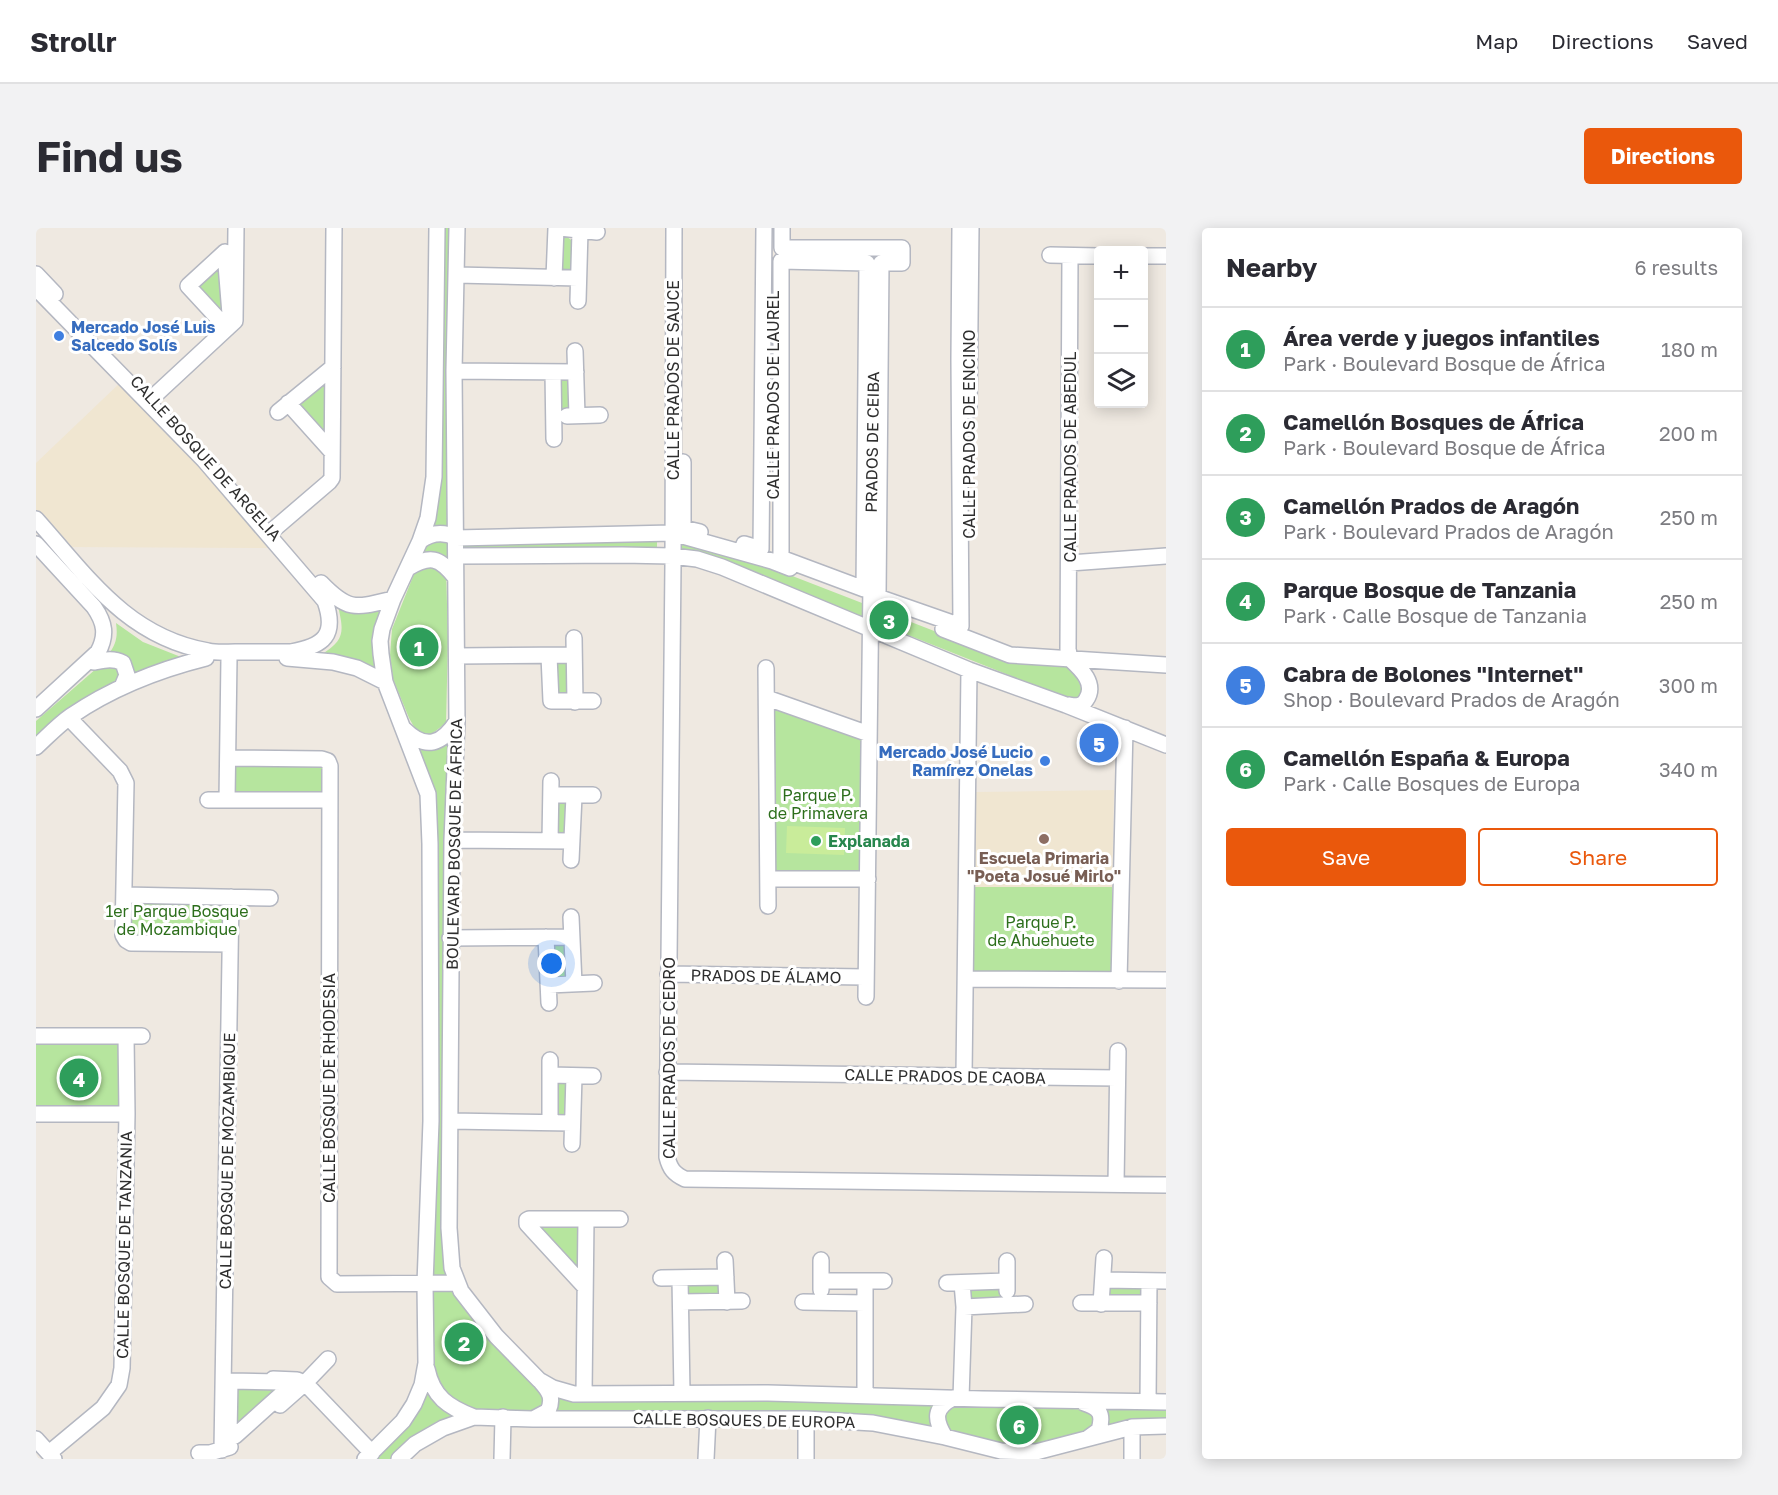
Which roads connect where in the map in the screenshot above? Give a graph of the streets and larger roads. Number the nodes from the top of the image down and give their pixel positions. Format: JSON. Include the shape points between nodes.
{"nodes":[{"id":1,"x":334,"y":228,"type":"edge"},
{"id":2,"x":437,"y":228,"type":"edge"},
{"id":3,"x":457,"y":228,"type":"edge"},
{"id":4,"x":558,"y":228,"type":"edge"},
{"id":5,"x":674,"y":228,"type":"edge"},
{"id":6,"x":682,"y":228,"type":"edge"},
{"id":7,"x":764,"y":228,"type":"edge"},
{"id":8,"x":773,"y":228,"type":"edge"},
{"id":9,"x":782,"y":228,"type":"edge"},
{"id":10,"x":960,"y":228,"type":"edge"},
{"id":11,"x":970,"y":228,"type":"edge"},
{"id":12,"x":580,"y":231,"type":"junction"},
{"id":13,"x":236,"y":232,"type":"edge"},
{"id":14,"x":597,"y":232,"type":"dead end"},
{"id":15,"x":1050,"y":255,"type":"dead end"},
{"id":16,"x":874,"y":256,"type":"junction"},
{"id":17,"x":896,"y":256,"type":"dead end"},
{"id":18,"x":1070,"y":256,"type":"junction"},
{"id":19,"x":1094,"y":256,"type":"edge"},
{"id":20,"x":1148,"y":256,"type":"edge"},
{"id":21,"x":1166,"y":256,"type":"edge"},
{"id":22,"x":777,"y":259,"type":"junction"},
{"id":23,"x":457,"y":275,"type":"junction"},
{"id":24,"x":554,"y":278,"type":"junction"},
{"id":25,"x":578,"y":278,"type":"junction"},
{"id":26,"x":37,"y":280,"type":"edge"},
{"id":27,"x":578,"y":301,"type":"dead end"},
{"id":28,"x":224,"y":329,"type":"junction"},
{"id":29,"x":575,"y":351,"type":"dead end"},
{"id":30,"x":333,"y":367,"type":"junction"},
{"id":31,"x":454,"y":371,"type":"junction"},
{"id":32,"x":553,"y":372,"type":"junction"},
{"id":33,"x":576,"y":372,"type":"junction"},
{"id":34,"x":152,"y":398,"type":"junction"},
{"id":35,"x":600,"y":415,"type":"dead end"},
{"id":36,"x":554,"y":416,"type":"junction"},
{"id":37,"x":578,"y":416,"type":"junction"},
{"id":38,"x":554,"y":439,"type":"dead end"},
{"id":39,"x":332,"y":452,"type":"junction"},
{"id":40,"x":36,"y":519,"type":"edge"},
{"id":41,"x":273,"y":531,"type":"junction"},
{"id":42,"x":36,"y":532,"type":"edge"},
{"id":43,"x":672,"y":532,"type":"junction"},
{"id":44,"x":456,"y":538,"type":"junction"},
{"id":45,"x":420,"y":541,"type":"junction"},
{"id":46,"x":36,"y":544,"type":"edge"},
{"id":47,"x":456,"y":556,"type":"junction"},
{"id":48,"x":672,"y":556,"type":"junction"},
{"id":49,"x":1166,"y":556,"type":"edge"},
{"id":50,"x":772,"y":561,"type":"junction"},
{"id":51,"x":1070,"y":563,"type":"junction"},
{"id":52,"x":408,"y":568,"type":"junction"},
{"id":53,"x":455,"y":577,"type":"junction"},
{"id":54,"x":330,"y":592,"type":"junction"},
{"id":55,"x":870,"y":598,"type":"junction"},
{"id":56,"x":393,"y":599,"type":"junction"},
{"id":57,"x":102,"y":605,"type":"junction"},
{"id":58,"x":870,"y":628,"type":"junction"},
{"id":59,"x":574,"y":638,"type":"dead end"},
{"id":60,"x":968,"y":640,"type":"junction"},
{"id":61,"x":574,"y":655,"type":"junction"},
{"id":62,"x":457,"y":656,"type":"junction"},
{"id":63,"x":549,"y":656,"type":"junction"},
{"id":64,"x":206,"y":658,"type":"junction"},
{"id":65,"x":229,"y":658,"type":"junction"},
{"id":66,"x":295,"y":658,"type":"junction"},
{"id":67,"x":1070,"y":659,"type":"junction"},
{"id":68,"x":94,"y":662,"type":"junction"},
{"id":69,"x":1166,"y":665,"type":"edge"},
{"id":70,"x":766,"y":668,"type":"dead end"},
{"id":71,"x":969,"y":670,"type":"junction"},
{"id":72,"x":385,"y":682,"type":"junction"},
{"id":73,"x":122,"y":687,"type":"junction"},
{"id":74,"x":766,"y":698,"type":"junction"},
{"id":75,"x":593,"y":701,"type":"dead end"},
{"id":76,"x":575,"y":702,"type":"junction"},
{"id":77,"x":1066,"y":705,"type":"junction"},
{"id":78,"x":36,"y":709,"type":"edge"},
{"id":79,"x":36,"y":716,"type":"edge"},
{"id":80,"x":69,"y":718,"type":"junction"},
{"id":81,"x":457,"y":721,"type":"junction"},
{"id":82,"x":1125,"y":728,"type":"junction"},
{"id":83,"x":404,"y":729,"type":"junction"},
{"id":84,"x":869,"y":734,"type":"junction"},
{"id":85,"x":1166,"y":745,"type":"edge"},
{"id":86,"x":36,"y":747,"type":"edge"},
{"id":87,"x":229,"y":758,"type":"junction"},
{"id":88,"x":593,"y":795,"type":"dead end"},
{"id":89,"x":574,"y":796,"type":"junction"},
{"id":90,"x":208,"y":800,"type":"dead end"},
{"id":91,"x":227,"y":800,"type":"junction"},
{"id":92,"x":330,"y":800,"type":"junction"},
{"id":93,"x":452,"y":840,"type":"junction"},
{"id":94,"x":550,"y":841,"type":"junction"},
{"id":95,"x":572,"y":841,"type":"junction"},
{"id":96,"x":571,"y":860,"type":"dead end"},
{"id":97,"x":768,"y":879,"type":"junction"},
{"id":98,"x":868,"y":879,"type":"junction"},
{"id":99,"x":124,"y":896,"type":"junction"},
{"id":100,"x":231,"y":897,"type":"junction"},
{"id":101,"x":270,"y":898,"type":"dead end"},
{"id":102,"x":768,"y":906,"type":"dead end"},
{"id":103,"x":571,"y":917,"type":"dead end"},
{"id":104,"x":546,"y":937,"type":"junction"},
{"id":105,"x":571,"y":937,"type":"junction"},
{"id":106,"x":450,"y":938,"type":"junction"},
{"id":107,"x":230,"y":944,"type":"junction"},
{"id":108,"x":668,"y":975,"type":"junction"},
{"id":109,"x":865,"y":977,"type":"junction"},
{"id":110,"x":966,"y":979,"type":"junction"},
{"id":111,"x":1166,"y":980,"type":"edge"},
{"id":112,"x":1119,"y":981,"type":"junction"},
{"id":113,"x":594,"y":983,"type":"dead end"},
{"id":114,"x":573,"y":984,"type":"junction"},
{"id":115,"x":549,"y":985,"type":"junction"},
{"id":116,"x":866,"y":997,"type":"dead end"},
{"id":117,"x":549,"y":1003,"type":"dead end"},
{"id":118,"x":36,"y":1036,"type":"edge"},
{"id":119,"x":126,"y":1036,"type":"junction"},
{"id":120,"x":142,"y":1036,"type":"dead end"},
{"id":121,"x":1118,"y":1051,"type":"dead end"},
{"id":122,"x":667,"y":1072,"type":"junction"},
{"id":123,"x":574,"y":1076,"type":"junction"},
{"id":124,"x":594,"y":1076,"type":"dead end"},
{"id":125,"x":964,"y":1076,"type":"junction"},
{"id":126,"x":1117,"y":1078,"type":"junction"},
{"id":127,"x":36,"y":1114,"type":"edge"},
{"id":128,"x":127,"y":1114,"type":"junction"},
{"id":129,"x":450,"y":1121,"type":"junction"},
{"id":130,"x":550,"y":1123,"type":"junction"},
{"id":131,"x":572,"y":1123,"type":"junction"},
{"id":132,"x":572,"y":1144,"type":"dead end"},
{"id":133,"x":1116,"y":1184,"type":"junction"},
{"id":134,"x":1166,"y":1185,"type":"edge"},
{"id":135,"x":586,"y":1219,"type":"junction"},
{"id":136,"x":620,"y":1219,"type":"dead end"},
{"id":137,"x":1104,"y":1258,"type":"dead end"},
{"id":138,"x":725,"y":1260,"type":"dead end"},
{"id":139,"x":820,"y":1260,"type":"dead end"},
{"id":140,"x":1007,"y":1261,"type":"dead end"},
{"id":141,"x":726,"y":1277,"type":"junction"},
{"id":142,"x":661,"y":1278,"type":"dead end"},
{"id":143,"x":680,"y":1279,"type":"junction"},
{"id":144,"x":1103,"y":1280,"type":"junction"},
{"id":145,"x":821,"y":1281,"type":"junction"},
{"id":146,"x":884,"y":1281,"type":"dead end"},
{"id":147,"x":1006,"y":1281,"type":"junction"},
{"id":148,"x":1149,"y":1281,"type":"junction"},
{"id":149,"x":1166,"y":1281,"type":"edge"},
{"id":150,"x":865,"y":1282,"type":"junction"},
{"id":151,"x":456,"y":1283,"type":"junction"},
{"id":152,"x":425,"y":1284,"type":"junction"},
{"id":153,"x":584,"y":1286,"type":"junction"},
{"id":154,"x":681,"y":1302,"type":"junction"},
{"id":155,"x":803,"y":1302,"type":"dead end"},
{"id":156,"x":821,"y":1302,"type":"junction"},
{"id":157,"x":865,"y":1303,"type":"junction"},
{"id":158,"x":1081,"y":1303,"type":"dead end"},
{"id":159,"x":1149,"y":1303,"type":"junction"},
{"id":160,"x":1009,"y":1304,"type":"junction"},
{"id":161,"x":1025,"y":1304,"type":"dead end"},
{"id":162,"x":1101,"y":1304,"type":"junction"},
{"id":163,"x":964,"y":1307,"type":"junction"},
{"id":164,"x":328,"y":1359,"type":"dead end"},
{"id":165,"x":426,"y":1363,"type":"junction"},
{"id":166,"x":223,"y":1378,"type":"junction"},
{"id":167,"x":539,"y":1380,"type":"junction"},
{"id":168,"x":305,"y":1383,"type":"junction"},
{"id":169,"x":682,"y":1392,"type":"junction"},
{"id":170,"x":584,"y":1394,"type":"junction"},
{"id":171,"x":865,"y":1395,"type":"junction"},
{"id":172,"x":957,"y":1398,"type":"junction"},
{"id":173,"x":1076,"y":1401,"type":"junction"},
{"id":174,"x":1148,"y":1402,"type":"junction"},
{"id":175,"x":1166,"y":1402,"type":"edge"},
{"id":176,"x":474,"y":1417,"type":"junction"},
{"id":177,"x":503,"y":1417,"type":"junction"},
{"id":178,"x":708,"y":1418,"type":"junction"},
{"id":179,"x":533,"y":1419,"type":"junction"},
{"id":180,"x":806,"y":1419,"type":"junction"},
{"id":181,"x":1166,"y":1426,"type":"edge"},
{"id":182,"x":1132,"y":1427,"type":"junction"},
{"id":183,"x":945,"y":1437,"type":"junction"},
{"id":184,"x":36,"y":1440,"type":"edge"},
{"id":185,"x":1086,"y":1440,"type":"junction"},
{"id":186,"x":222,"y":1450,"type":"junction"},
{"id":187,"x":199,"y":1453,"type":"dead end"},
{"id":188,"x":1002,"y":1455,"type":"edge"},
{"id":189,"x":1035,"y":1455,"type":"edge"},
{"id":190,"x":51,"y":1456,"type":"edge"},
{"id":191,"x":368,"y":1456,"type":"edge"},
{"id":192,"x":399,"y":1459,"type":"edge"},
{"id":193,"x":502,"y":1459,"type":"edge"},
{"id":194,"x":706,"y":1459,"type":"edge"},
{"id":195,"x":806,"y":1459,"type":"edge"},
{"id":196,"x":1132,"y":1459,"type":"edge"}],
"edges":[{"from":1,"to":30,"type":"street"},
{"from":2,"to":45,"type":"street","name":"BOULEVARD BOSQUE DE ÁFRICA","via":[[434,477]]},
{"from":3,"to":23,"type":"street","name":"BOULEVARD BOSQUE DE ÁFRICA"},
{"from":4,"to":12,"type":"street"},
{"from":4,"to":24,"type":"street"},
{"from":5,"to":43,"type":"street","name":"CALLE PRADOS DE SAUCE"},
{"from":6,"to":7,"type":"street","via":[[683,528],[761,549]]},
{"from":8,"to":22,"type":"street","name":"CALLE PRADOS DE LAUREL"},
{"from":9,"to":10,"type":"street","via":[[782,248],[902,248],[902,263],[881,263],[878,597],[961,626]]},
{"from":11,"to":60,"type":"street","name":"CALLE PRADOS DE ENCINO"},
{"from":12,"to":14,"type":"street"},
{"from":12,"to":25,"type":"street"},
{"from":13,"to":28,"type":"street","via":[[236,316],[234,323]]},
{"from":13,"to":28,"type":"street","via":[[182,285]]},
{"from":15,"to":18,"type":"street"},
{"from":16,"to":17,"type":"street"},
{"from":16,"to":22,"type":"street"},
{"from":16,"to":55,"type":"street","name":"PRADOS DE CEIBA"},
{"from":18,"to":19,"type":"street"},
{"from":18,"to":51,"type":"street","name":"CALLE PRADOS DE ABEDUL"},
{"from":20,"to":21,"type":"street"},
{"from":22,"to":22,"type":"street","via":[[867,263],[864,589],[781,558]]},
{"from":22,"to":50,"type":"street","name":"CALLE PRADOS DE LAUREL"},
{"from":23,"to":24,"type":"street"},
{"from":23,"to":31,"type":"street","name":"BOULEVARD BOSQUE DE ÁFRICA"},
{"from":24,"to":25,"type":"street"},
{"from":25,"to":27,"type":"street"},
{"from":26,"to":34,"type":"street","name":"CALLE BOSQUE DE ARGELIA"},
{"from":26,"to":40,"type":"street","via":[[274,539],[325,601],[330,615],[329,631],[320,643],[291,652],[210,652],[169,640],[136,623],[108,600]]},
{"from":28,"to":34,"type":"street"},
{"from":29,"to":33,"type":"street"},
{"from":30,"to":39,"type":"street"},
{"from":30,"to":39,"type":"street","via":[[283,408]]},
{"from":31,"to":32,"type":"street"},
{"from":31,"to":44,"type":"street","name":"BOULEVARD BOSQUE DE ÁFRICA"},
{"from":32,"to":33,"type":"street"},
{"from":32,"to":36,"type":"street"},
{"from":33,"to":37,"type":"street"},
{"from":34,"to":41,"type":"street","name":"CALLE BOSQUE DE ARGELIA"},
{"from":35,"to":37,"type":"street"},
{"from":36,"to":37,"type":"street"},
{"from":36,"to":38,"type":"street"},
{"from":39,"to":41,"type":"street","via":[[330,480]]},
{"from":41,"to":54,"type":"street","name":"CALLE BOSQUE DE ARGELIA"},
{"from":42,"to":57,"type":"street"},
{"from":43,"to":44,"type":"street"},
{"from":43,"to":48,"type":"street","name":"CALLE PRADOS DE SAUCE"},
{"from":43,"to":50,"type":"street"},
{"from":44,"to":45,"type":"street","via":[[437,534]]},
{"from":44,"to":47,"type":"street","name":"BOULEVARD BOSQUE DE ÁFRICA"},
{"from":45,"to":52,"type":"street","name":"BOULEVARD BOSQUE DE ÁFRICA"},
{"from":46,"to":78,"type":"street","via":[[94,607],[105,628],[98,652]]},
{"from":47,"to":48,"type":"street"},
{"from":47,"to":53,"type":"street","name":"BOULEVARD BOSQUE DE ÁFRICA"},
{"from":48,"to":58,"type":"street","via":[[722,567]]},
{"from":48,"to":108,"type":"street","name":"CALLE PRADOS DE CEDRO"},
{"from":49,"to":51,"type":"street"},
{"from":50,"to":55,"type":"street"},
{"from":51,"to":67,"type":"street","name":"CALLE PRADOS DE ABEDUL"},
{"from":52,"to":53,"type":"street","via":[[422,560],[436,560]]},
{"from":52,"to":56,"type":"street","name":"BOULEVARD BOSQUE DE ÁFRICA"},
{"from":53,"to":62,"type":"street","name":"BOULEVARD BOSQUE DE ÁFRICA"},
{"from":54,"to":56,"type":"street","name":"CALLE BOSQUE DE ARGELIA","via":[[354,606]]},
{"from":54,"to":66,"type":"street","via":[[338,623],[334,635],[312,655]]},
{"from":55,"to":58,"type":"street","name":"PRADOS DE CEIBA"},
{"from":55,"to":60,"type":"street"},
{"from":56,"to":72,"type":"street","name":"BOULEVARD BOSQUE DE ÁFRICA","via":[[380,641]]},
{"from":57,"to":64,"type":"street","via":[[148,638]]},
{"from":57,"to":68,"type":"street","via":[[111,632],[109,643]]},
{"from":58,"to":71,"type":"street"},
{"from":58,"to":84,"type":"street","name":"PRADOS DE CEIBA"},
{"from":59,"to":61,"type":"street"},
{"from":60,"to":67,"type":"street","via":[[1010,656]]},
{"from":61,"to":63,"type":"street"},
{"from":61,"to":76,"type":"street"},
{"from":62,"to":63,"type":"street"},
{"from":62,"to":81,"type":"street","name":"BOULEVARD BOSQUE DE ÁFRICA"},
{"from":63,"to":76,"type":"street","via":[[551,701]]},
{"from":64,"to":65,"type":"street"},
{"from":64,"to":73,"type":"street"},
{"from":65,"to":66,"type":"street"},
{"from":65,"to":87,"type":"street"},
{"from":66,"to":72,"type":"street","via":[[357,668]]},
{"from":67,"to":69,"type":"street"},
{"from":67,"to":77,"type":"street","via":[[1088,680],[1090,693],[1083,704]]},
{"from":68,"to":73,"type":"street","via":[[109,659],[123,663],[127,675]]},
{"from":68,"to":79,"type":"street"},
{"from":70,"to":74,"type":"street"},
{"from":71,"to":77,"type":"street"},
{"from":71,"to":110,"type":"street"},
{"from":72,"to":83,"type":"street","name":"BOULEVARD BOSQUE DE ÁFRICA"},
{"from":73,"to":80,"type":"street"},
{"from":74,"to":84,"type":"street"},
{"from":74,"to":97,"type":"street"},
{"from":75,"to":76,"type":"street"},
{"from":77,"to":82,"type":"street"},
{"from":80,"to":86,"type":"street"},
{"from":80,"to":99,"type":"street","via":[[126,783]]},
{"from":81,"to":83,"type":"street","via":[[449,734],[432,742],[417,740]]},
{"from":81,"to":93,"type":"street","name":"BOULEVARD BOSQUE DE ÁFRICA"},
{"from":82,"to":85,"type":"street"},
{"from":82,"to":112,"type":"street"},
{"from":83,"to":152,"type":"street","name":"BOULEVARD BOSQUE DE ÁFRICA","via":[[428,793],[430,844],[431,1121]]},
{"from":84,"to":98,"type":"street","name":"PRADOS DE CEIBA"},
{"from":87,"to":91,"type":"street"},
{"from":87,"to":92,"type":"street","name":"CALLE BOSQUE DE RHODESIA","via":[[325,759],[330,766]]},
{"from":88,"to":89,"type":"street"},
{"from":89,"to":94,"type":"street","via":[[552,788]]},
{"from":89,"to":95,"type":"street"},
{"from":90,"to":91,"type":"street"},
{"from":91,"to":92,"type":"street"},
{"from":92,"to":152,"type":"street","name":"CALLE BOSQUE DE RHODESIA","via":[[328,1274],[338,1284]]},
{"from":93,"to":94,"type":"street"},
{"from":93,"to":106,"type":"street","name":"BOULEVARD BOSQUE DE ÁFRICA"},
{"from":94,"to":95,"type":"street"},
{"from":95,"to":96,"type":"street"},
{"from":97,"to":98,"type":"street"},
{"from":97,"to":102,"type":"street"},
{"from":98,"to":109,"type":"street","name":"PRADOS DE CEIBA"},
{"from":99,"to":100,"type":"street"},
{"from":99,"to":107,"type":"street","via":[[123,935],[128,942]]},
{"from":100,"to":101,"type":"street"},
{"from":100,"to":107,"type":"street","name":"CALLE BOSQUE DE MOZAMBIQUE"},
{"from":103,"to":105,"type":"street"},
{"from":104,"to":105,"type":"street"},
{"from":104,"to":106,"type":"street"},
{"from":104,"to":115,"type":"street"},
{"from":105,"to":114,"type":"street"},
{"from":106,"to":129,"type":"street","name":"BOULEVARD BOSQUE DE ÁFRICA"},
{"from":107,"to":166,"type":"street","name":"CALLE BOSQUE DE MOZAMBIQUE"},
{"from":108,"to":109,"type":"street","name":"PRADOS DE ÁLAMO"},
{"from":108,"to":122,"type":"street","name":"CALLE PRADOS DE CEDRO"},
{"from":109,"to":116,"type":"street","name":"PRADOS DE CEIBA"},
{"from":110,"to":112,"type":"street"},
{"from":110,"to":125,"type":"street"},
{"from":111,"to":112,"type":"street"},
{"from":113,"to":114,"type":"street"},
{"from":114,"to":115,"type":"street"},
{"from":115,"to":117,"type":"street"},
{"from":118,"to":119,"type":"street"},
{"from":119,"to":120,"type":"street"},
{"from":119,"to":128,"type":"street","name":"CALLE BOSQUE DE TANZANIA"},
{"from":121,"to":126,"type":"street"},
{"from":122,"to":125,"type":"street","name":"CALLE PRADOS DE CAOBA"},
{"from":122,"to":133,"type":"street","name":"CALLE PRADOS DE CEDRO","via":[[667,1157],[669,1168],[685,1179]]},
{"from":123,"to":124,"type":"street"},
{"from":123,"to":130,"type":"street","via":[[550,1067]]},
{"from":123,"to":131,"type":"street"},
{"from":125,"to":126,"type":"street","name":"CALLE PRADOS DE CAOBA"},
{"from":126,"to":133,"type":"street"},
{"from":127,"to":128,"type":"street","name":"CALLE BOSQUE DE TANZANIA"},
{"from":128,"to":190,"type":"street","name":"CALLE BOSQUE DE TANZANIA","via":[[119,1385],[104,1408]]},
{"from":129,"to":130,"type":"street"},
{"from":129,"to":151,"type":"street","name":"BOULEVARD BOSQUE DE ÁFRICA","via":[[449,1250]]},
{"from":130,"to":131,"type":"street"},
{"from":131,"to":132,"type":"street"},
{"from":133,"to":134,"type":"street","name":"CALLE PRADOS DE CEDRO"},
{"from":135,"to":136,"type":"street"},
{"from":135,"to":153,"type":"street"},
{"from":135,"to":153,"type":"street","via":[[526,1222]]},
{"from":137,"to":144,"type":"street"},
{"from":138,"to":141,"type":"street"},
{"from":139,"to":145,"type":"street"},
{"from":140,"to":147,"type":"street"},
{"from":141,"to":143,"type":"street"},
{"from":141,"to":154,"type":"street","via":[[734,1301]]},
{"from":142,"to":143,"type":"street"},
{"from":143,"to":154,"type":"street"},
{"from":144,"to":148,"type":"street"},
{"from":144,"to":162,"type":"street"},
{"from":145,"to":150,"type":"street"},
{"from":145,"to":156,"type":"street"},
{"from":146,"to":150,"type":"street"},
{"from":147,"to":160,"type":"street"},
{"from":147,"to":163,"type":"street","via":[[954,1283]]},
{"from":148,"to":149,"type":"street"},
{"from":148,"to":159,"type":"street"},
{"from":150,"to":157,"type":"street"},
{"from":151,"to":152,"type":"street","name":"CALLE BOSQUE DE RHODESIA"},
{"from":151,"to":167,"type":"street","name":"BOULEVARD BOSQUE DE ÁFRICA","via":[[496,1336]]},
{"from":152,"to":165,"type":"street"},
{"from":153,"to":170,"type":"street"},
{"from":154,"to":169,"type":"street"},
{"from":155,"to":156,"type":"street"},
{"from":156,"to":157,"type":"street"},
{"from":157,"to":171,"type":"street"},
{"from":158,"to":162,"type":"street"},
{"from":159,"to":162,"type":"street"},
{"from":159,"to":174,"type":"street"},
{"from":160,"to":161,"type":"street"},
{"from":160,"to":163,"type":"street"},
{"from":163,"to":172,"type":"street"},
{"from":164,"to":168,"type":"street"},
{"from":165,"to":176,"type":"street","via":[[432,1386],[442,1400]]},
{"from":165,"to":191,"type":"street","via":[[414,1404],[403,1421]]},
{"from":166,"to":168,"type":"street"},
{"from":166,"to":186,"type":"street","name":"CALLE BOSQUE DE MOZAMBIQUE"},
{"from":167,"to":170,"type":"street","name":"BOULEVARD BOSQUE DE ÁFRICA","via":[[554,1388]]},
{"from":167,"to":179,"type":"street","via":[[552,1400],[548,1411]]},
{"from":168,"to":186,"type":"street","via":[[235,1444]]},
{"from":168,"to":191,"type":"street"},
{"from":169,"to":170,"type":"street","name":"CALLE BOSQUES DE EUROPA"},
{"from":169,"to":171,"type":"street","name":"CALLE BOSQUES DE EUROPA"},
{"from":171,"to":172,"type":"street","name":"CALLE BOSQUES DE EUROPA"},
{"from":172,"to":173,"type":"street","name":"CALLE BOSQUES DE EUROPA"},
{"from":172,"to":183,"type":"street","via":[[939,1410],[937,1418]]},
{"from":173,"to":174,"type":"street","name":"CALLE BOSQUES DE EUROPA"},
{"from":173,"to":185,"type":"street","via":[[1098,1409],[1101,1416],[1099,1430]]},
{"from":174,"to":175,"type":"street","name":"CALLE BOSQUES DE EUROPA"},
{"from":176,"to":177,"type":"street","name":"CALLE BOSQUES DE EUROPA"},
{"from":176,"to":192,"type":"street","name":"CALLE BOSQUES DE EUROPA","via":[[443,1428],[415,1444]]},
{"from":177,"to":179,"type":"street","name":"CALLE BOSQUES DE EUROPA"},
{"from":177,"to":193,"type":"street"},
{"from":178,"to":179,"type":"street","name":"CALLE BOSQUES DE EUROPA"},
{"from":178,"to":180,"type":"street","name":"CALLE BOSQUES DE EUROPA"},
{"from":178,"to":194,"type":"street"},
{"from":180,"to":183,"type":"street","name":"CALLE BOSQUES DE EUROPA","via":[[873,1423]]},
{"from":180,"to":195,"type":"street"},
{"from":181,"to":182,"type":"street","name":"CALLE BOSQUES DE EUROPA"},
{"from":182,"to":185,"type":"street","name":"CALLE BOSQUES DE EUROPA"},
{"from":182,"to":196,"type":"street"},
{"from":183,"to":188,"type":"street","name":"CALLE BOSQUES DE EUROPA"},
{"from":184,"to":190,"type":"street"},
{"from":185,"to":189,"type":"street","name":"CALLE BOSQUES DE EUROPA"},
{"from":186,"to":187,"type":"street"},
{"from":188,"to":189,"type":"street","name":"CALLE BOSQUES DE EUROPA"}]}
